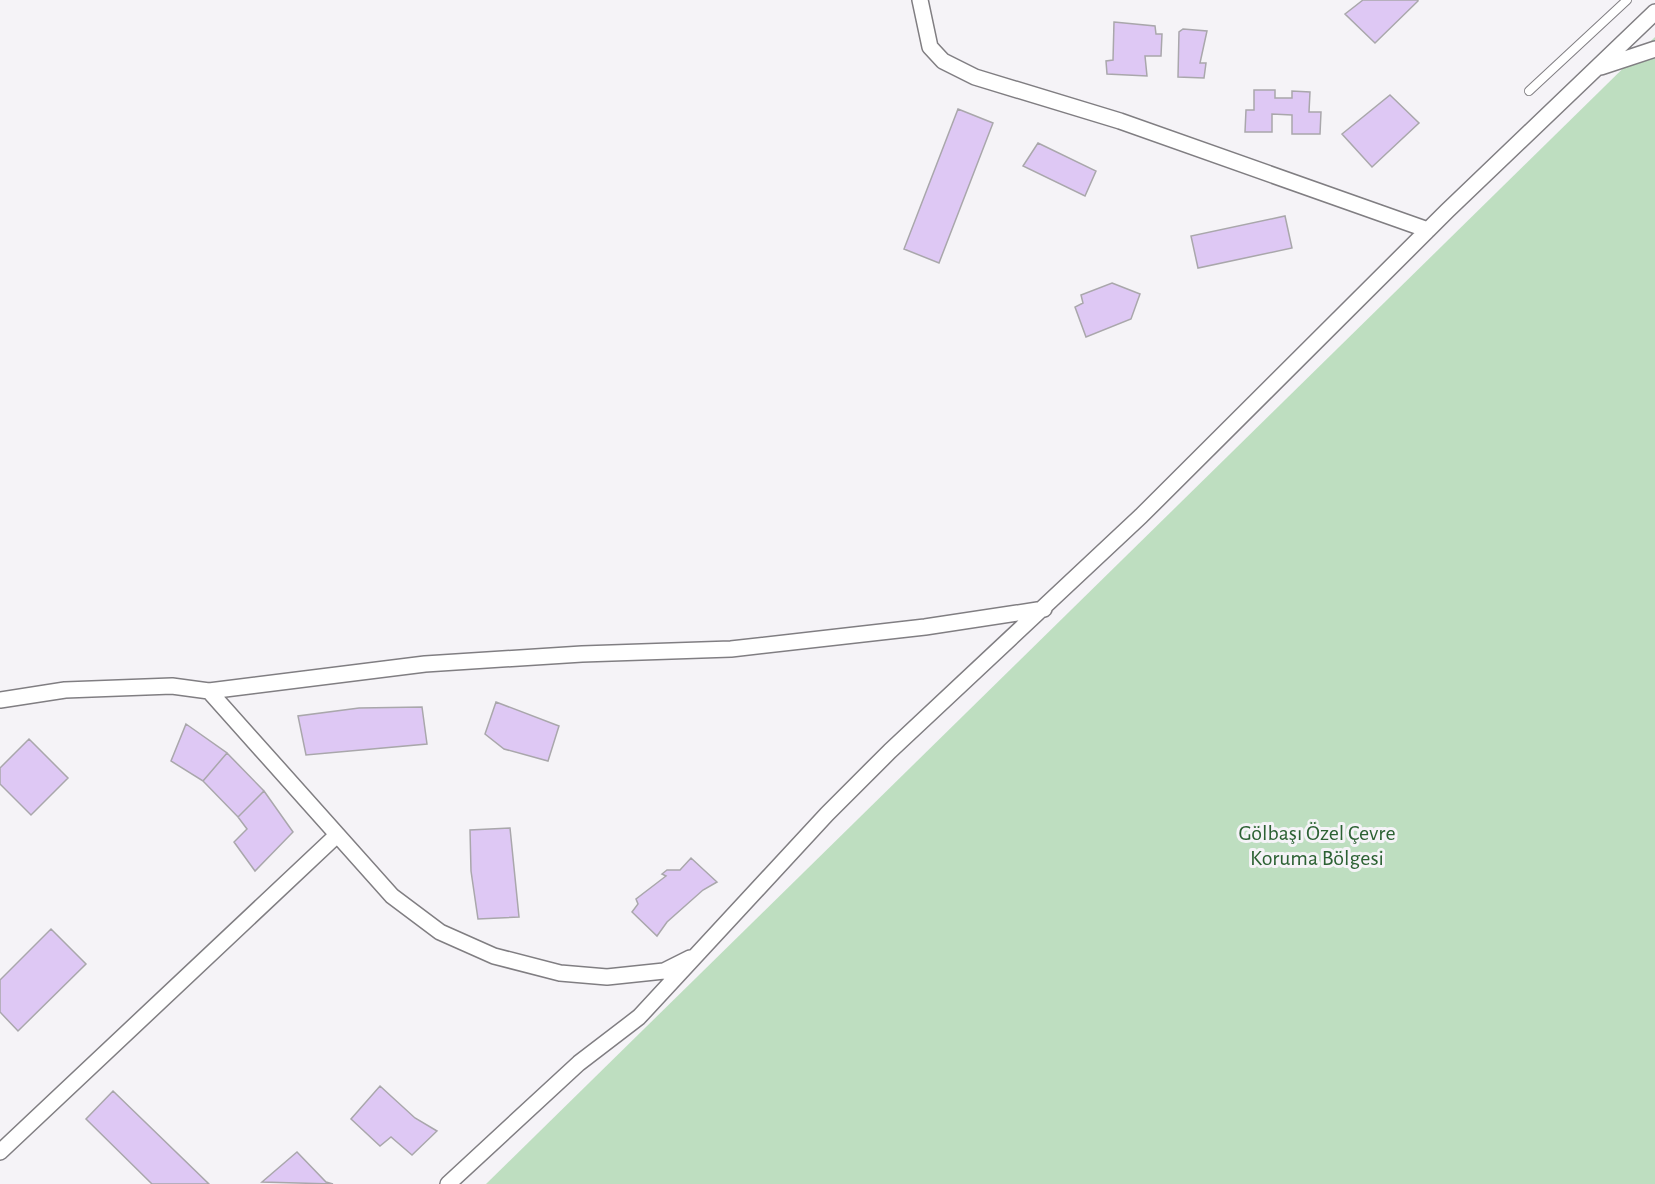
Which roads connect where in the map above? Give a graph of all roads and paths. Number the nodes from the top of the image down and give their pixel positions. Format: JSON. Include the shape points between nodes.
{"nodes":[{"id":1,"x":920,"y":0,"type":"edge"},
{"id":2,"x":1627,"y":0,"type":"edge"},
{"id":3,"x":1655,"y":12,"type":"edge"},
{"id":4,"x":1655,"y":50,"type":"edge"},
{"id":5,"x":1595,"y":69,"type":"junction"},
{"id":6,"x":1529,"y":91,"type":"dead end"},
{"id":7,"x":1428,"y":230,"type":"junction"},
{"id":8,"x":1044,"y":609,"type":"junction"},
{"id":9,"x":209,"y":691,"type":"junction"},
{"id":10,"x":0,"y":700,"type":"edge"},
{"id":11,"x":337,"y":835,"type":"junction"},
{"id":12,"x":701,"y":952,"type":"junction"},
{"id":13,"x":0,"y":1152,"type":"edge"},
{"id":14,"x":448,"y":1184,"type":"edge"}],
"edges":[{"from":1,"to":7,"type":"street","via":[[930,47],[944,61],[975,77],[1120,121]]},
{"from":2,"to":6,"type":"lane"},
{"from":3,"to":5,"type":"street"},
{"from":4,"to":5,"type":"street"},
{"from":5,"to":7,"type":"street"},
{"from":7,"to":8,"type":"street"},
{"from":8,"to":9,"type":"street","via":[[731,649],[425,664]]},
{"from":8,"to":12,"type":"street","via":[[850,790]]},
{"from":9,"to":10,"type":"street","via":[[172,686],[65,690]]},
{"from":9,"to":11,"type":"street"},
{"from":11,"to":12,"type":"street","via":[[392,896],[440,932],[494,956],[560,973],[607,976],[664,970]]},
{"from":11,"to":13,"type":"street"},
{"from":12,"to":14,"type":"street","via":[[639,1017],[579,1062]]}]}
